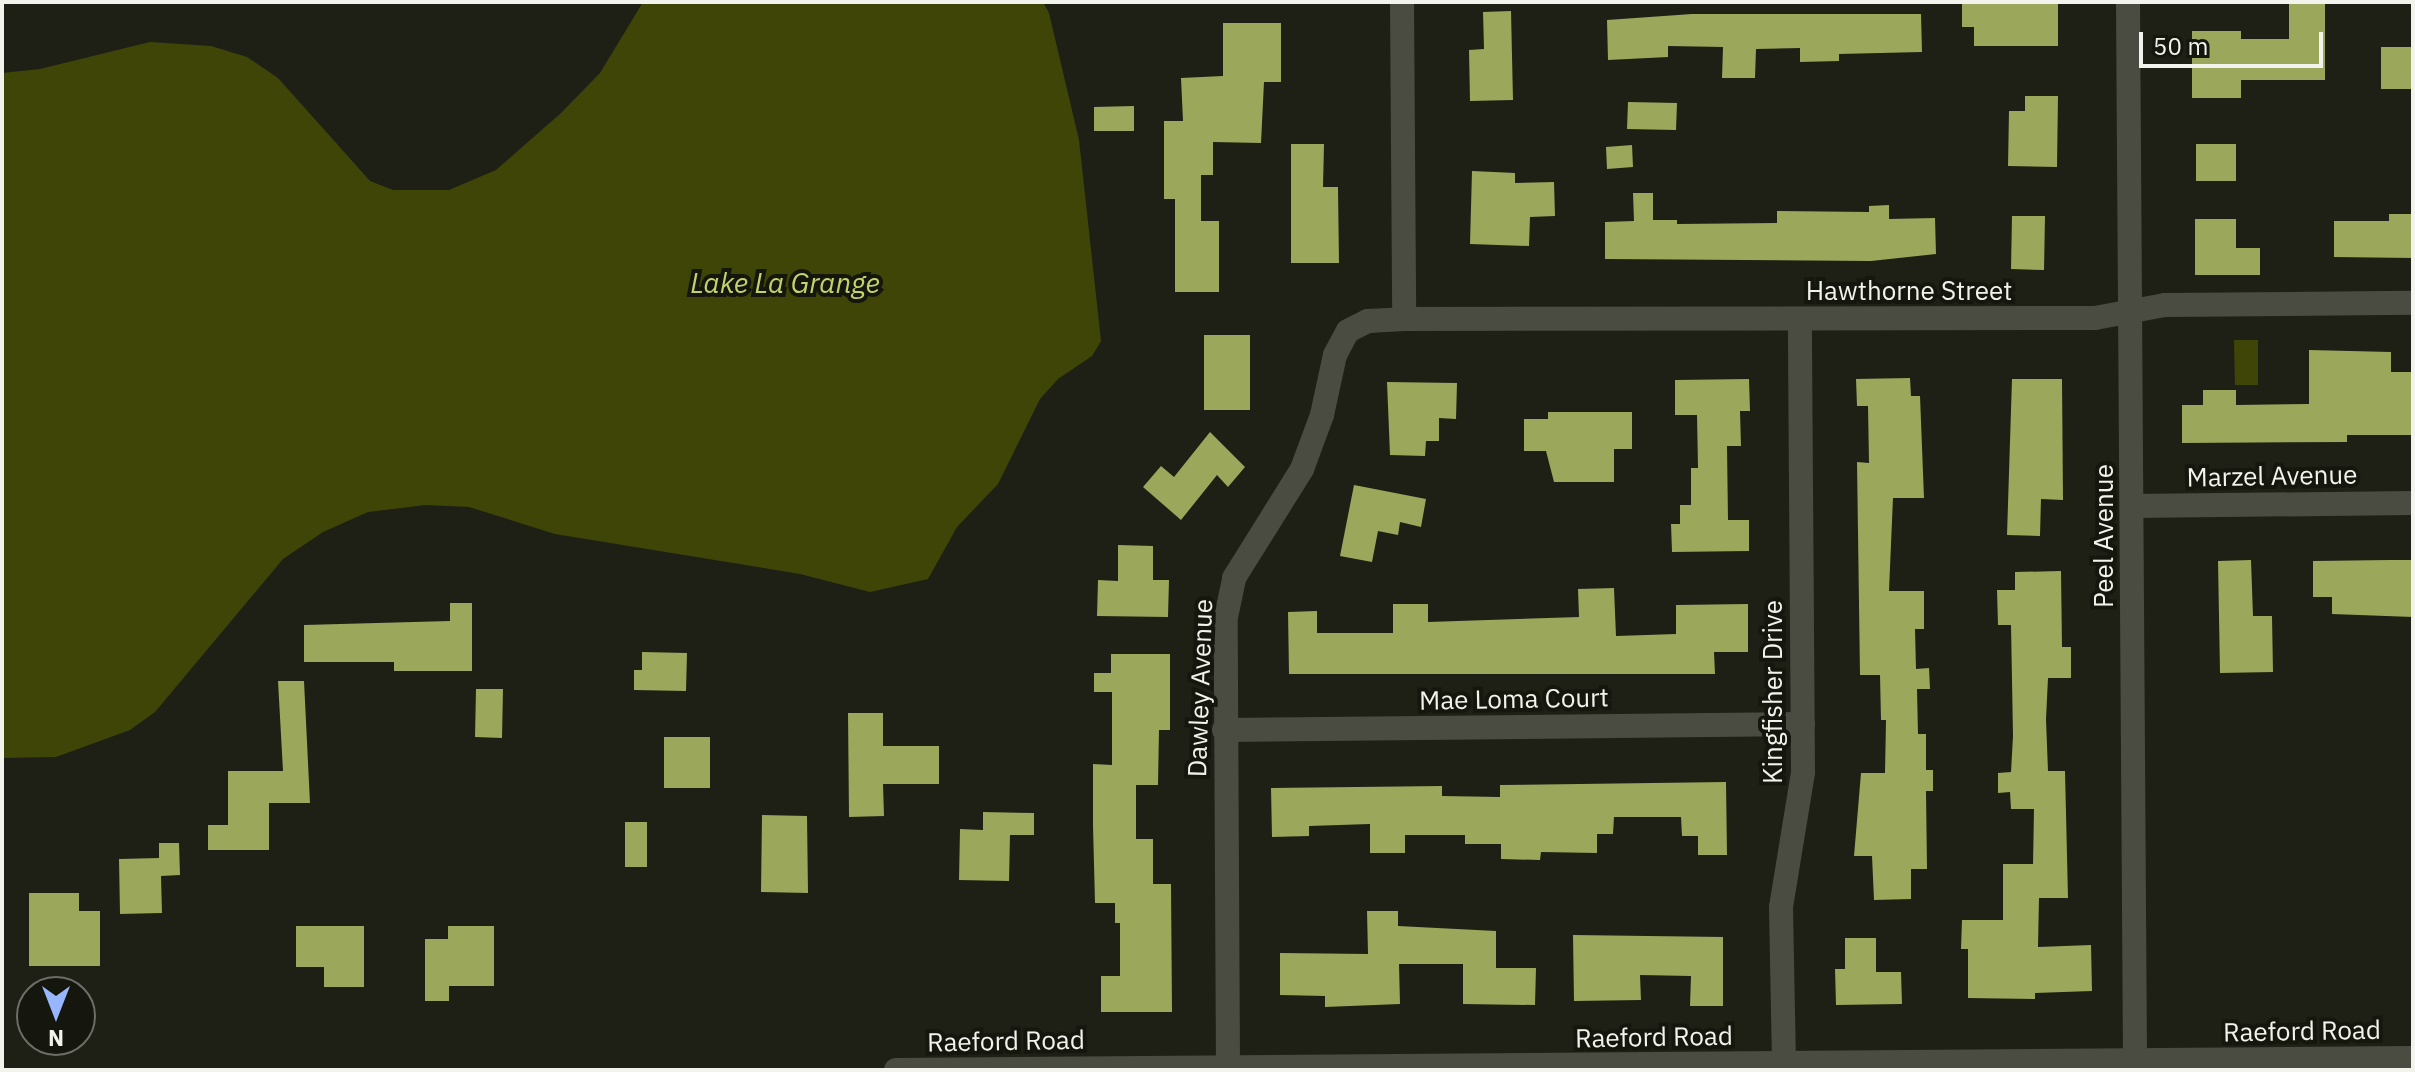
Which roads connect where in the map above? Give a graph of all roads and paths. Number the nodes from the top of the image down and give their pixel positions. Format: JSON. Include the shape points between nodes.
{"nodes":[{"id":1,"x":1402,"y":2,"type":"edge"},
{"id":2,"x":2128,"y":2,"type":"edge"},
{"id":3,"x":2413,"y":303,"type":"edge"},
{"id":4,"x":2129,"y":312,"type":"junction"},
{"id":5,"x":1404,"y":319,"type":"junction"},
{"id":6,"x":1800,"y":319,"type":"junction"},
{"id":7,"x":2413,"y":503,"type":"edge"},
{"id":8,"x":2132,"y":506,"type":"junction"},
{"id":9,"x":1803,"y":724,"type":"junction"},
{"id":10,"x":1224,"y":730,"type":"junction"},
{"id":11,"x":2413,"y":1058,"type":"edge"},
{"id":12,"x":2135,"y":1065,"type":"edge"},
{"id":13,"x":1800,"y":1066,"type":"edge"},
{"id":14,"x":1228,"y":1067,"type":"junction"},
{"id":15,"x":1440,"y":1069,"type":"edge"},
{"id":16,"x":896,"y":1070,"type":"edge"}],
"edges":[{"from":1,"to":5,"type":"street"},
{"from":2,"to":4,"type":"street","name":"Peel Avenue"},
{"from":3,"to":4,"type":"street","name":"Hawthorne Street","via":[[2165,305]]},
{"from":4,"to":6,"type":"street","name":"Hawthorne Street","via":[[2095,318]]},
{"from":4,"to":8,"type":"street","name":"Peel Avenue"},
{"from":5,"to":6,"type":"street","name":"Hawthorne Street"},
{"from":5,"to":10,"type":"street","name":"Dawley Avenue","via":[[1368,321],[1348,331],[1335,355],[1322,415],[1302,469],[1234,578],[1226,617]]},
{"from":6,"to":9,"type":"street","name":"Kingfisher Drive"},
{"from":7,"to":8,"type":"street","name":"Marzel Avenue"},
{"from":8,"to":12,"type":"street","name":"Peel Avenue"},
{"from":9,"to":10,"type":"street","name":"Mae Loma Court"},
{"from":9,"to":13,"type":"street","name":"Kingfisher Drive","via":[[1800,809],[1781,907]]},
{"from":10,"to":14,"type":"street","name":"Dawley Avenue"},
{"from":11,"to":12,"type":"street","name":"Raeford Road"},
{"from":12,"to":13,"type":"street","name":"Raeford Road"},
{"from":13,"to":15,"type":"street","name":"Raeford Road"},
{"from":14,"to":15,"type":"street","name":"Raeford Road"},
{"from":14,"to":16,"type":"street","name":"Raeford Road"}]}
